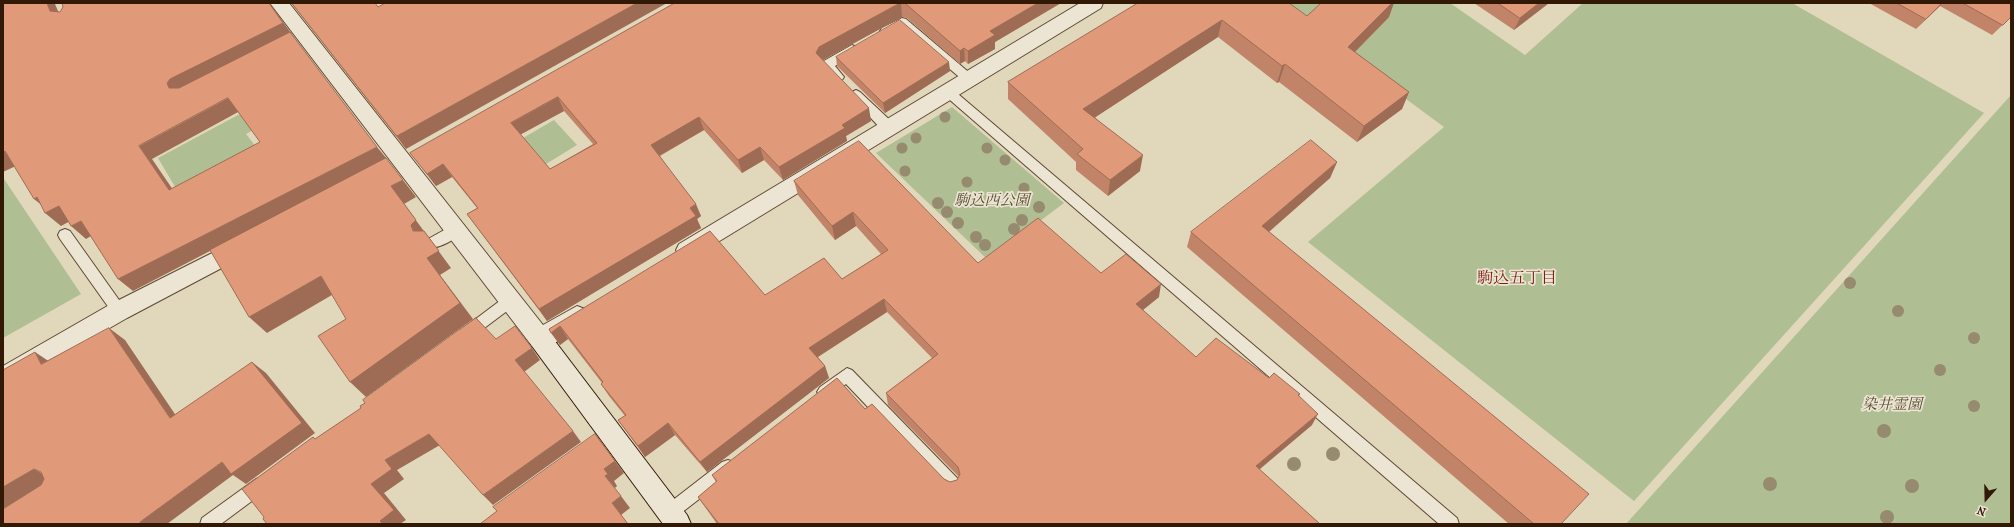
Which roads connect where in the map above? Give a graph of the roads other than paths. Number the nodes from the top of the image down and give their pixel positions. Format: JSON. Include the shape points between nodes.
{"nodes":[{"id":1,"x":279,"y":3,"type":"edge"},
{"id":2,"x":1094,"y":3,"type":"edge"},
{"id":3,"x":874,"y":38,"type":"edge"},
{"id":4,"x":861,"y":46,"type":"edge"},
{"id":5,"x":968,"y":78,"type":"junction"},
{"id":6,"x":947,"y":91,"type":"junction"},
{"id":7,"x":888,"y":127,"type":"junction"},
{"id":8,"x":456,"y":230,"type":"junction"},
{"id":9,"x":65,"y":235,"type":"edge"},
{"id":10,"x":260,"y":238,"type":"edge"},
{"id":11,"x":433,"y":243,"type":"edge"},
{"id":12,"x":667,"y":262,"type":"edge"},
{"id":13,"x":510,"y":301,"type":"junction"},
{"id":14,"x":594,"y":306,"type":"edge"},
{"id":15,"x":119,"y":311,"type":"junction"},
{"id":16,"x":540,"y":339,"type":"junction"},
{"id":17,"x":452,"y":344,"type":"edge"},
{"id":18,"x":3,"y":378,"type":"edge"},
{"id":19,"x":816,"y":398,"type":"edge"},
{"id":20,"x":742,"y":456,"type":"edge"},
{"id":21,"x":272,"y":476,"type":"edge"},
{"id":22,"x":952,"y":484,"type":"edge"},
{"id":23,"x":674,"y":518,"type":"edge"},
{"id":24,"x":208,"y":524,"type":"edge"},
{"id":25,"x":1451,"y":524,"type":"edge"}],
"edges":[{"from":1,"to":8,"type":"street","via":[[298,40],[403,163]]},
{"from":2,"to":5,"type":"street"},
{"from":3,"to":5,"type":"lane","via":[[902,22]]},
{"from":4,"to":7,"type":"lane","via":[[826,65]]},
{"from":5,"to":6,"type":"street"},
{"from":6,"to":7,"type":"street"},
{"from":6,"to":25,"type":"lane"},
{"from":7,"to":12,"type":"street"},
{"from":8,"to":11,"type":"lane"},
{"from":8,"to":13,"type":"street"},
{"from":9,"to":15,"type":"lane"},
{"from":10,"to":15,"type":"street"},
{"from":13,"to":16,"type":"street"},
{"from":13,"to":17,"type":"lane"},
{"from":14,"to":16,"type":"street"},
{"from":15,"to":18,"type":"street"},
{"from":16,"to":23,"type":"street","via":[[602,437]]},
{"from":19,"to":22,"type":"lane","via":[[847,374]]},
{"from":20,"to":23,"type":"lane"},
{"from":21,"to":24,"type":"lane"}]}
